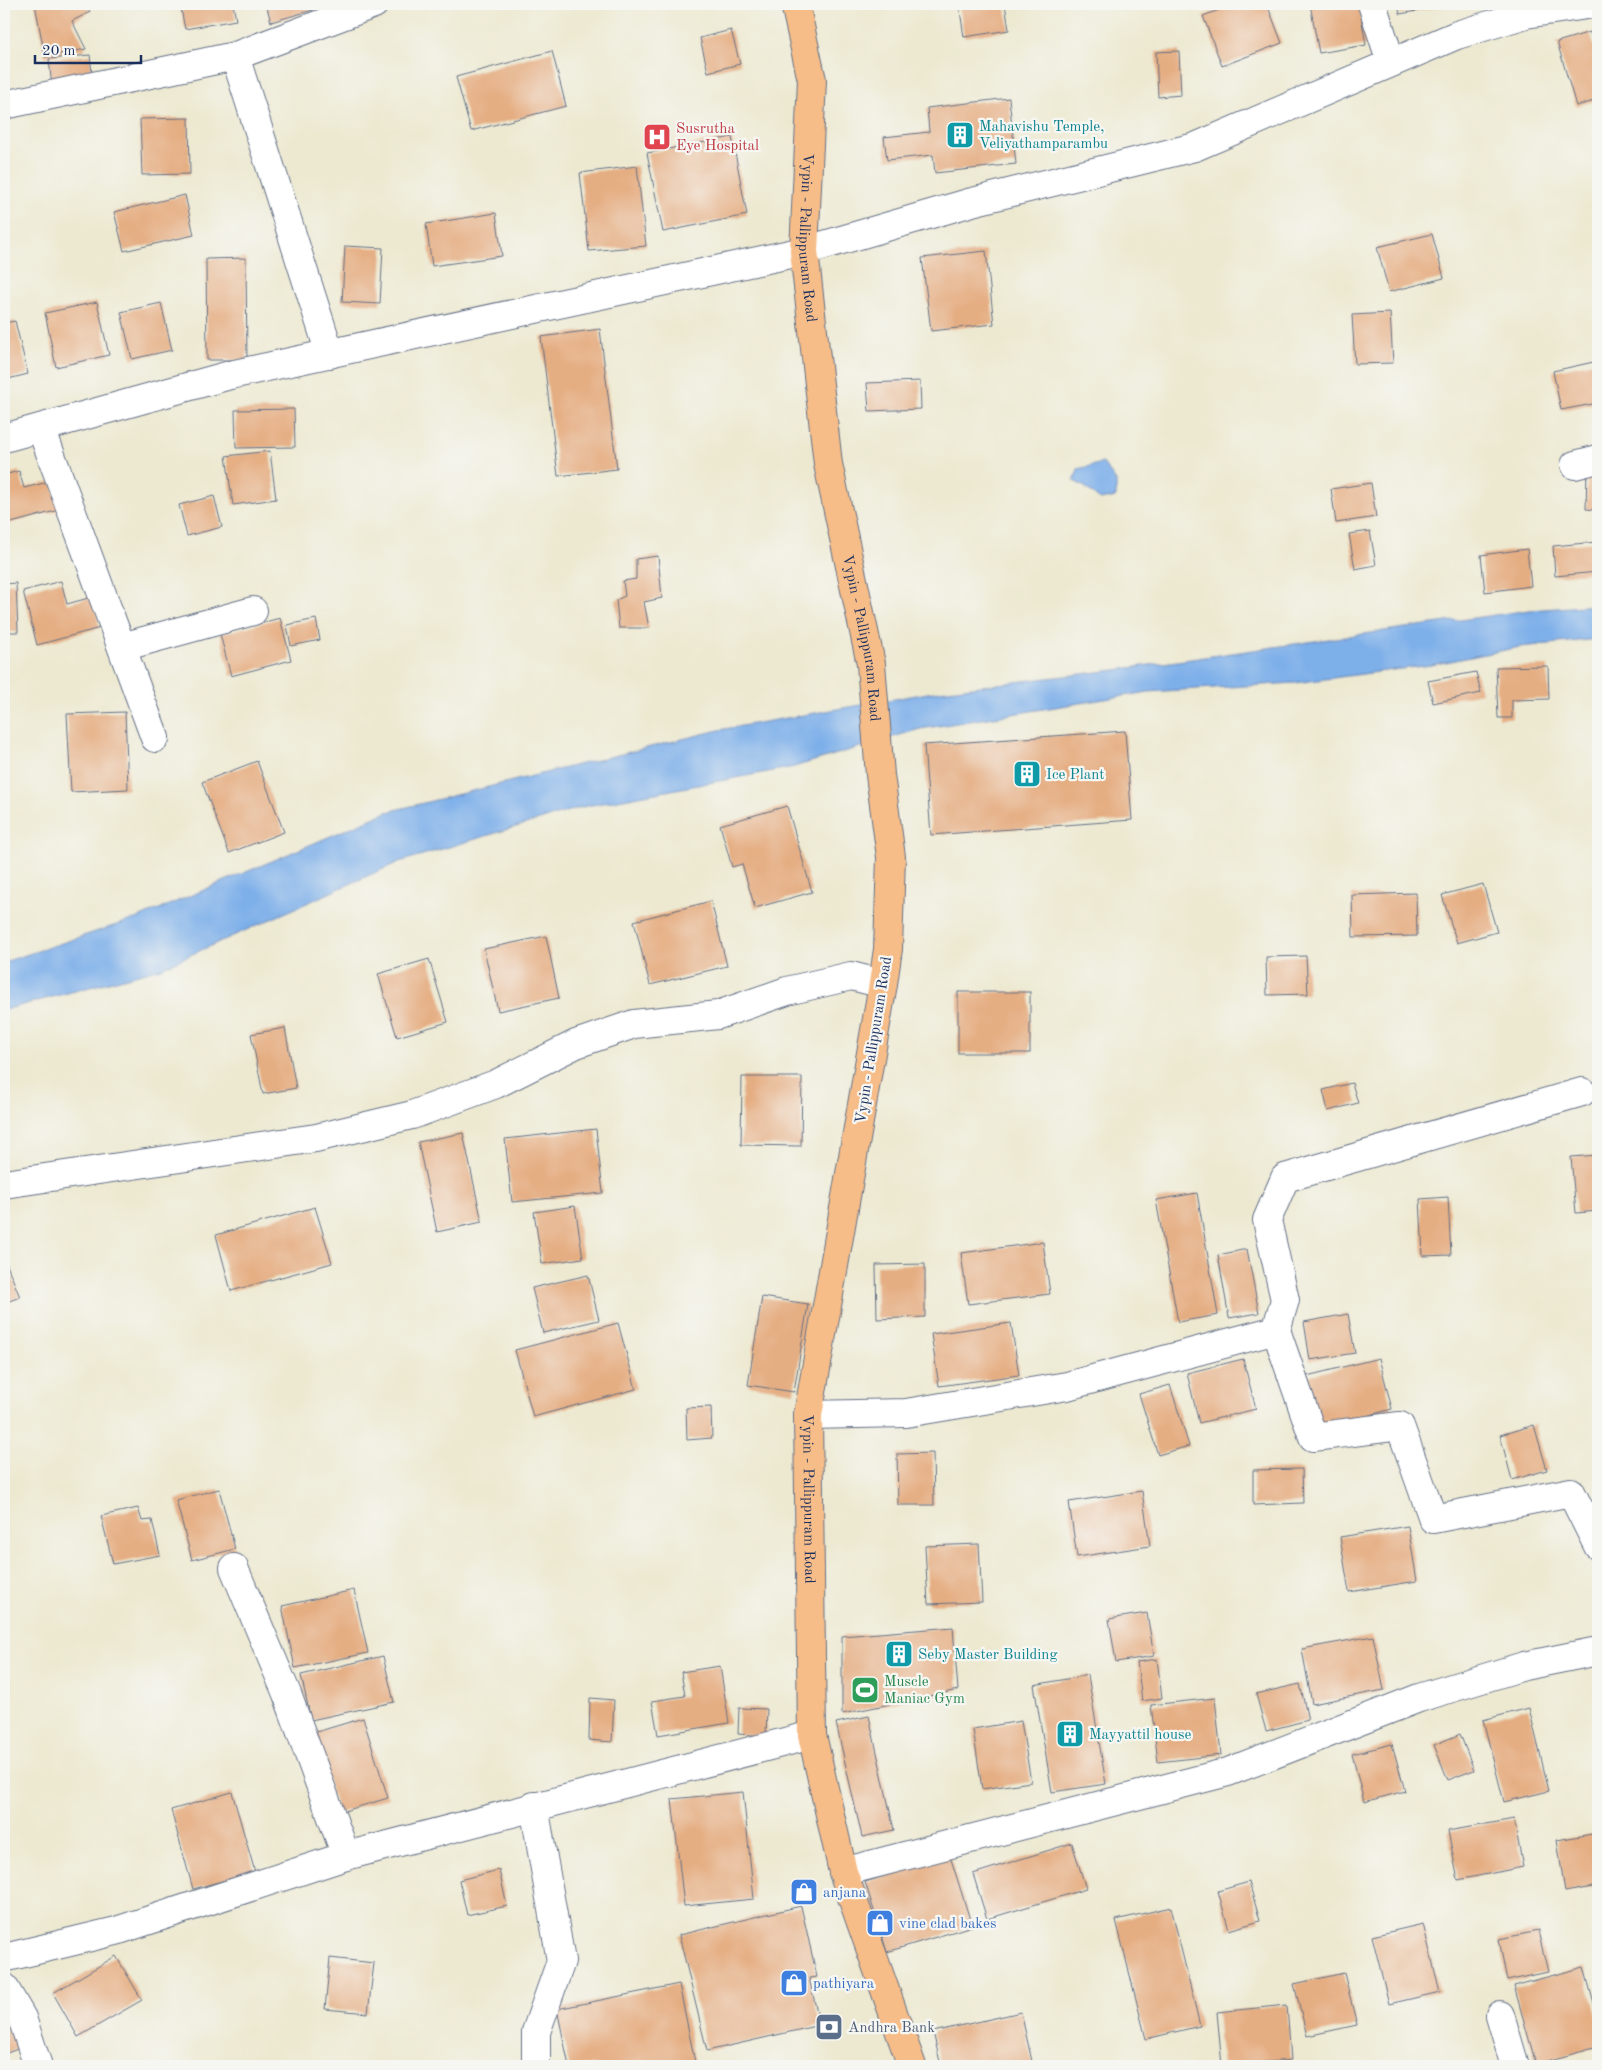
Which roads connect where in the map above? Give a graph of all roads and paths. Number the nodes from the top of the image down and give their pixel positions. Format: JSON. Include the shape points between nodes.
{"nodes":[{"id":1,"x":374,"y":4,"type":"edge"},
{"id":2,"x":795,"y":4,"type":"edge"},
{"id":3,"x":1372,"y":4,"type":"edge"},
{"id":4,"x":1594,"y":4,"type":"edge"},
{"id":5,"x":1525,"y":9,"type":"edge"},
{"id":6,"x":235,"y":56,"type":"junction"},
{"id":7,"x":1391,"y":62,"type":"junction"},
{"id":8,"x":4,"y":105,"type":"edge"},
{"id":9,"x":804,"y":251,"type":"junction"},
{"id":10,"x":330,"y":354,"type":"junction"},
{"id":11,"x":41,"y":428,"type":"junction"},
{"id":12,"x":4,"y":438,"type":"edge"},
{"id":13,"x":253,"y":611,"type":"dead end"},
{"id":14,"x":122,"y":647,"type":"junction"},
{"id":15,"x":155,"y":738,"type":"dead end"},
{"id":16,"x":883,"y":984,"type":"junction"},
{"id":17,"x":1582,"y":1092,"type":"dead end"},
{"id":18,"x":4,"y":1184,"type":"edge"},
{"id":19,"x":1276,"y":1330,"type":"junction"},
{"id":20,"x":808,"y":1415,"type":"junction"},
{"id":21,"x":1598,"y":1546,"type":"edge"},
{"id":22,"x":234,"y":1568,"type":"dead end"},
{"id":23,"x":1598,"y":1651,"type":"edge"},
{"id":24,"x":812,"y":1735,"type":"junction"},
{"id":25,"x":534,"y":1806,"type":"junction"},
{"id":26,"x":346,"y":1856,"type":"junction"},
{"id":27,"x":843,"y":1872,"type":"junction"},
{"id":28,"x":4,"y":1958,"type":"edge"},
{"id":29,"x":4,"y":1987,"type":"edge"},
{"id":30,"x":1500,"y":2014,"type":"dead end"},
{"id":31,"x":38,"y":2066,"type":"edge"},
{"id":32,"x":536,"y":2066,"type":"edge"},
{"id":33,"x":912,"y":2066,"type":"edge"},
{"id":34,"x":1514,"y":2066,"type":"edge"}],
"edges":[{"from":1,"to":6,"type":"street"},
{"from":2,"to":9,"type":"main road","name":"Vypin - Pallippuram Road","via":[[812,80]]},
{"from":3,"to":7,"type":"street"},
{"from":4,"to":5,"type":"street"},
{"from":5,"to":7,"type":"street"},
{"from":6,"to":8,"type":"street"},
{"from":6,"to":10,"type":"street"},
{"from":7,"to":9,"type":"street","via":[[1195,147],[972,202]]},
{"from":9,"to":10,"type":"street"},
{"from":9,"to":16,"type":"main road","name":"Vypin - Pallippuram Road","via":[[828,464],[871,664],[891,857],[888,949]]},
{"from":10,"to":11,"type":"street","via":[[230,375]]},
{"from":11,"to":12,"type":"street"},
{"from":11,"to":14,"type":"street"},
{"from":13,"to":14,"type":"street"},
{"from":14,"to":15,"type":"street"},
{"from":16,"to":18,"type":"street","via":[[851,976],[787,991],[718,1015],[634,1024],[576,1044],[496,1084],[412,1115],[316,1138]]},
{"from":16,"to":20,"type":"main road","name":"Vypin - Pallippuram Road"},
{"from":17,"to":19,"type":"street","via":[[1285,1178],[1267,1220],[1285,1300]]},
{"from":19,"to":20,"type":"street","via":[[1067,1386],[906,1413]]},
{"from":19,"to":21,"type":"street","via":[[1313,1437],[1400,1426],[1432,1519],[1571,1492]]},
{"from":20,"to":24,"type":"main road","name":"Vypin - Pallippuram Road"},
{"from":22,"to":26,"type":"street","via":[[286,1694]]},
{"from":23,"to":27,"type":"street","via":[[1524,1666],[1419,1698],[1228,1772]]},
{"from":24,"to":25,"type":"street"},
{"from":24,"to":27,"type":"main road","name":"Vypin - Pallippuram Road"},
{"from":25,"to":26,"type":"street"},
{"from":25,"to":32,"type":"street","via":[[561,1961],[536,2032]]},
{"from":26,"to":28,"type":"street","via":[[116,1931]]},
{"from":27,"to":33,"type":"main road","name":"Vypin - Pallippuram Road"},
{"from":29,"to":31,"type":"street","via":[[22,2018]]},
{"from":30,"to":34,"type":"street"}]}
